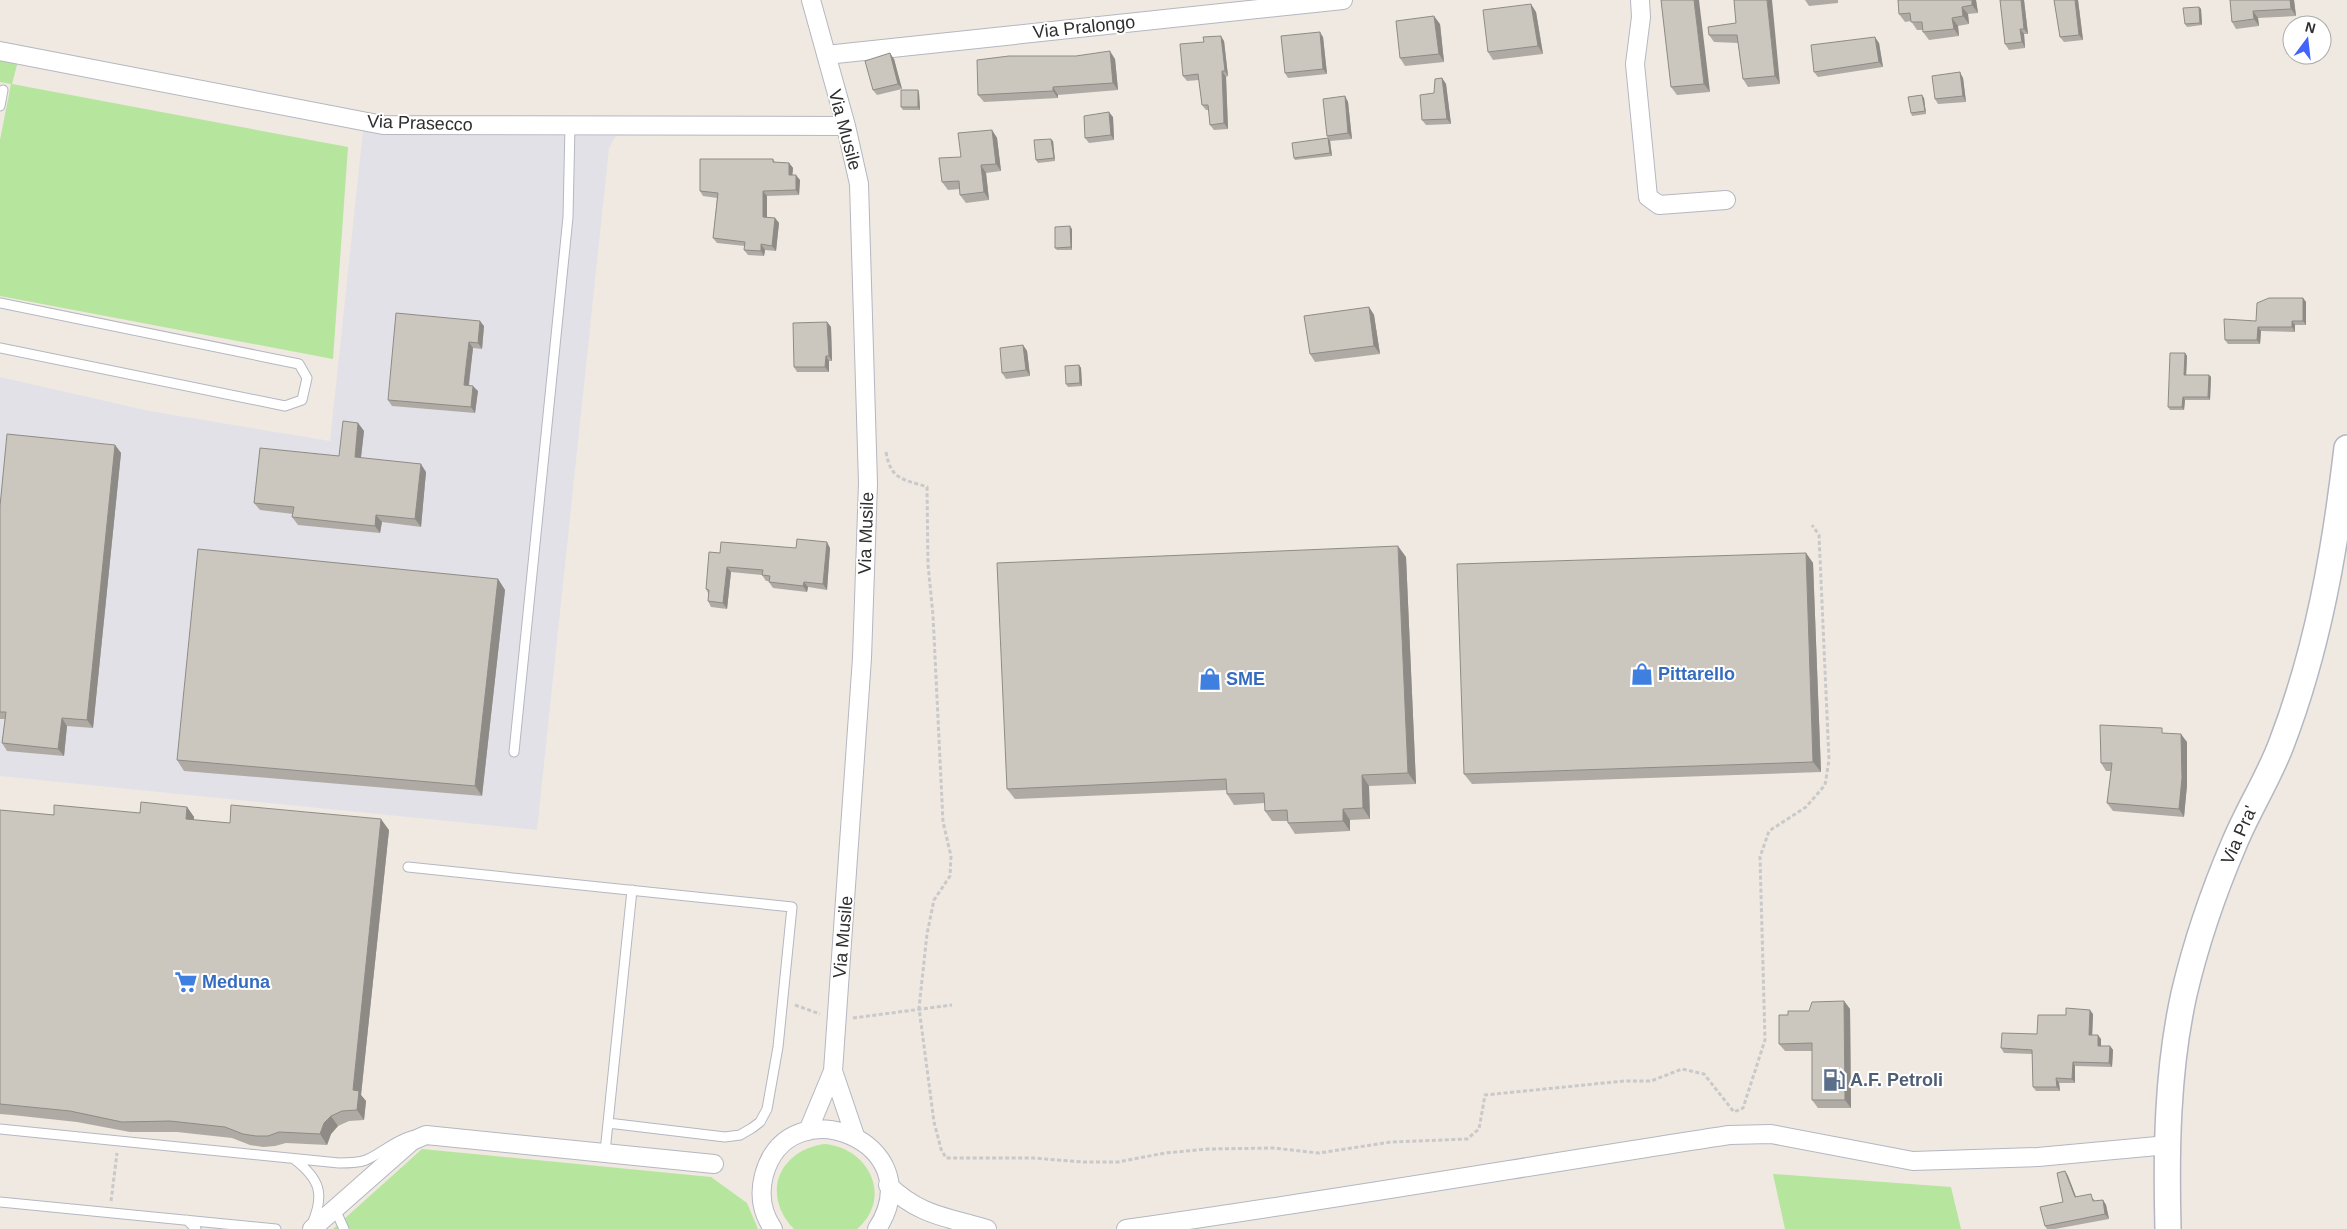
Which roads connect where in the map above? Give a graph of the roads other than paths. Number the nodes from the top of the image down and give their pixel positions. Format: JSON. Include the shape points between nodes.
{"nodes":[{"id":1,"x":811,"y":0,"type":"edge"},
{"id":2,"x":1342,"y":0,"type":"edge"},
{"id":3,"x":1640,"y":0,"type":"edge"},
{"id":4,"x":0,"y":51,"type":"edge"},
{"id":5,"x":826,"y":55,"type":"junction"},
{"id":6,"x":3,"y":90,"type":"dead end"},
{"id":7,"x":0,"y":106,"type":"edge"},
{"id":8,"x":570,"y":125,"type":"junction"},
{"id":9,"x":846,"y":126,"type":"junction"},
{"id":10,"x":1726,"y":200,"type":"dead end"},
{"id":11,"x":0,"y":303,"type":"edge"},
{"id":12,"x":0,"y":348,"type":"edge"},
{"id":13,"x":2347,"y":448,"type":"edge"},
{"id":14,"x":514,"y":752,"type":"dead end"},
{"id":15,"x":408,"y":867,"type":"dead end"},
{"id":16,"x":632,"y":890,"type":"junction"},
{"id":17,"x":833,"y":1070,"type":"junction"},
{"id":18,"x":608,"y":1123,"type":"junction"},
{"id":19,"x":0,"y":1129,"type":"edge"},
{"id":20,"x":808,"y":1131,"type":"junction"},
{"id":21,"x":426,"y":1135,"type":"junction"},
{"id":22,"x":855,"y":1136,"type":"junction"},
{"id":23,"x":2168,"y":1145,"type":"junction"},
{"id":24,"x":605,"y":1152,"type":"junction"},
{"id":25,"x":294,"y":1159,"type":"junction"},
{"id":26,"x":714,"y":1164,"type":"dead end"},
{"id":27,"x":888,"y":1186,"type":"junction"},
{"id":28,"x":0,"y":1202,"type":"edge"},
{"id":29,"x":335,"y":1209,"type":"junction"},
{"id":30,"x":187,"y":1220,"type":"junction"},
{"id":31,"x":196,"y":1229,"type":"edge"},
{"id":32,"x":276,"y":1229,"type":"edge"},
{"id":33,"x":311,"y":1229,"type":"edge"},
{"id":34,"x":344,"y":1229,"type":"edge"},
{"id":35,"x":773,"y":1229,"type":"edge"},
{"id":36,"x":877,"y":1229,"type":"edge"},
{"id":37,"x":987,"y":1229,"type":"edge"},
{"id":38,"x":1126,"y":1229,"type":"edge"},
{"id":39,"x":2168,"y":1229,"type":"edge"}],
"edges":[{"from":1,"to":5,"type":"street","name":"Via Musile"},
{"from":2,"to":5,"type":"street","name":"Via Pralongo"},
{"from":3,"to":10,"type":"street","via":[[1641,17],[1634,64],[1648,197],[1659,205]]},
{"from":4,"to":8,"type":"street","name":"Via Prasecco","via":[[383,125]]},
{"from":5,"to":9,"type":"street","name":"Via Musile"},
{"from":6,"to":7,"type":"lane"},
{"from":8,"to":9,"type":"street","name":"Via Prasecco"},
{"from":8,"to":14,"type":"lane","via":[[568,217]]},
{"from":9,"to":17,"type":"street","name":"Via Musile","via":[[859,184],[868,483],[862,658]]},
{"from":11,"to":12,"type":"lane","via":[[299,364],[307,378],[302,400],[285,406]]},
{"from":13,"to":23,"type":"street","name":"Via Pra'","via":[[2338,528],[2312,651],[2280,746],[2234,843],[2205,918],[2184,995],[2172,1060]]},
{"from":15,"to":16,"type":"lane"},
{"from":16,"to":18,"type":"lane"},
{"from":16,"to":18,"type":"lane","via":[[792,907],[771,1093],[760,1122],[740,1135],[725,1138]]},
{"from":17,"to":20,"type":"street"},
{"from":17,"to":22,"type":"street"},
{"from":18,"to":24,"type":"lane"},
{"from":19,"to":25,"type":"lane"},
{"from":20,"to":22,"type":"street","via":[[837,1130]]},
{"from":20,"to":35,"type":"street","via":[[781,1147],[765,1171],[763,1206]]},
{"from":21,"to":24,"type":"street"},
{"from":21,"to":25,"type":"lane","via":[[395,1141],[361,1162]]},
{"from":21,"to":29,"type":"street","via":[[412,1141]]},
{"from":22,"to":27,"type":"street","via":[[876,1154]]},
{"from":23,"to":38,"type":"street","via":[[2038,1157],[1913,1160],[1771,1134],[1729,1135]]},
{"from":23,"to":39,"type":"street","name":"Via Pra'"},
{"from":24,"to":26,"type":"street"},
{"from":25,"to":33,"type":"lane","via":[[310,1174],[320,1195]]},
{"from":27,"to":36,"type":"street","via":[[887,1204]]},
{"from":27,"to":37,"type":"street","via":[[924,1211]]},
{"from":28,"to":30,"type":"lane"},
{"from":29,"to":33,"type":"street"},
{"from":29,"to":34,"type":"lane"},
{"from":30,"to":31,"type":"lane"},
{"from":30,"to":32,"type":"lane"}]}
